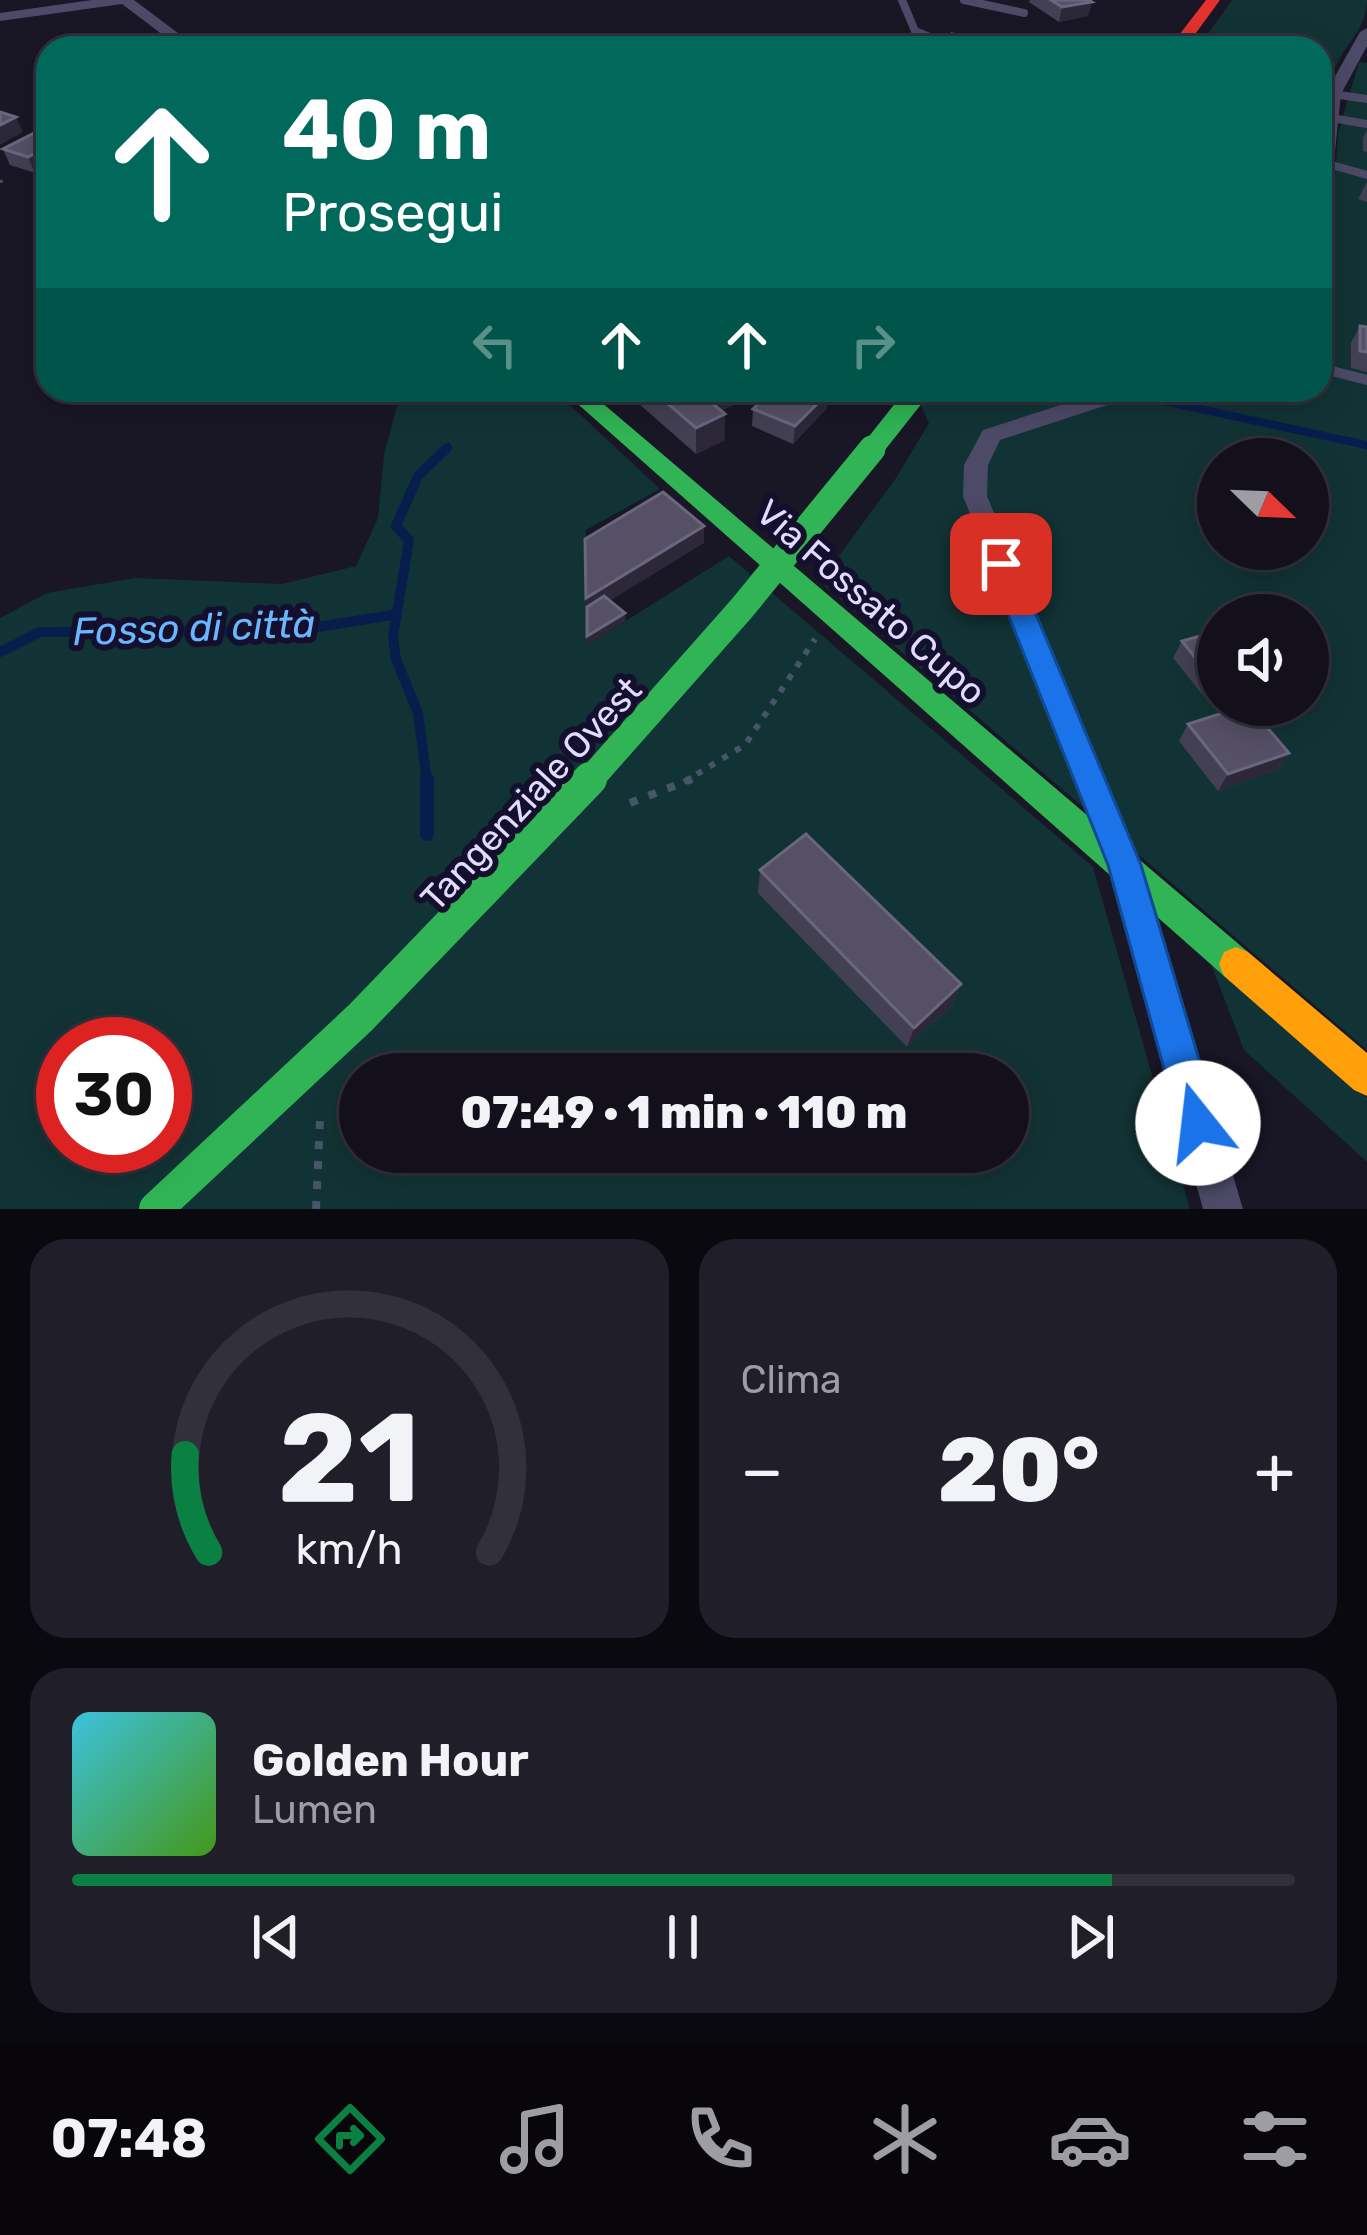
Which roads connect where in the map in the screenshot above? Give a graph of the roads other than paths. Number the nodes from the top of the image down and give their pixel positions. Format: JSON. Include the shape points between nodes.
{"nodes":[{"id":1,"x":123,"y":0,"type":"edge"},
{"id":2,"x":902,"y":0,"type":"edge"},
{"id":3,"x":964,"y":0,"type":"edge"},
{"id":4,"x":1213,"y":0,"type":"edge"},
{"id":5,"x":1024,"y":13,"type":"dead end"},
{"id":6,"x":0,"y":17,"type":"edge"},
{"id":7,"x":1367,"y":32,"type":"edge"},
{"id":8,"x":173,"y":36,"type":"edge"},
{"id":9,"x":927,"y":36,"type":"edge"},
{"id":10,"x":1186,"y":36,"type":"edge"},
{"id":11,"x":1333,"y":94,"type":"junction"},
{"id":12,"x":1367,"y":99,"type":"edge"},
{"id":13,"x":1332,"y":118,"type":"joint"},
{"id":14,"x":1367,"y":124,"type":"edge"},
{"id":15,"x":1332,"y":165,"type":"edge"},
{"id":16,"x":1367,"y":175,"type":"edge"},
{"id":17,"x":1332,"y":371,"type":"edge"},
{"id":18,"x":1367,"y":380,"type":"edge"},
{"id":19,"x":587,"y":402,"type":"edge"},
{"id":20,"x":909,"y":402,"type":"edge"},
{"id":21,"x":1088,"y":402,"type":"edge"},
{"id":22,"x":1124,"y":865,"type":"junction"},
{"id":23,"x":1367,"y":1077,"type":"edge"},
{"id":24,"x":156,"y":1209,"type":"edge"},
{"id":25,"x":1223,"y":1209,"type":"edge"}],
"edges":[{"from":1,"to":6,"type":"street"},
{"from":1,"to":8,"type":"street"},
{"from":2,"to":9,"type":"lane","via":[[915,31]]},
{"from":3,"to":5,"type":"lane"},
{"from":4,"to":10,"type":"main road"},
{"from":7,"to":11,"type":"street"},
{"from":11,"to":12,"type":"lane"},
{"from":11,"to":13,"type":"street"},
{"from":13,"to":14,"type":"lane"},
{"from":15,"to":16,"type":"lane"},
{"from":17,"to":18,"type":"lane"},
{"from":19,"to":22,"type":"main road","name":"Via Fossato Cupo"},
{"from":20,"to":24,"type":"main road","name":"Tangenziale Ovest","bridge":true,"via":[[707,656],[520,864],[314,1070]]},
{"from":21,"to":22,"type":"street","via":[[991,435],[976,465],[975,496]]},
{"from":22,"to":23,"type":"main road","name":"Via Fossato Cupo"},
{"from":22,"to":25,"type":"street"}]}
